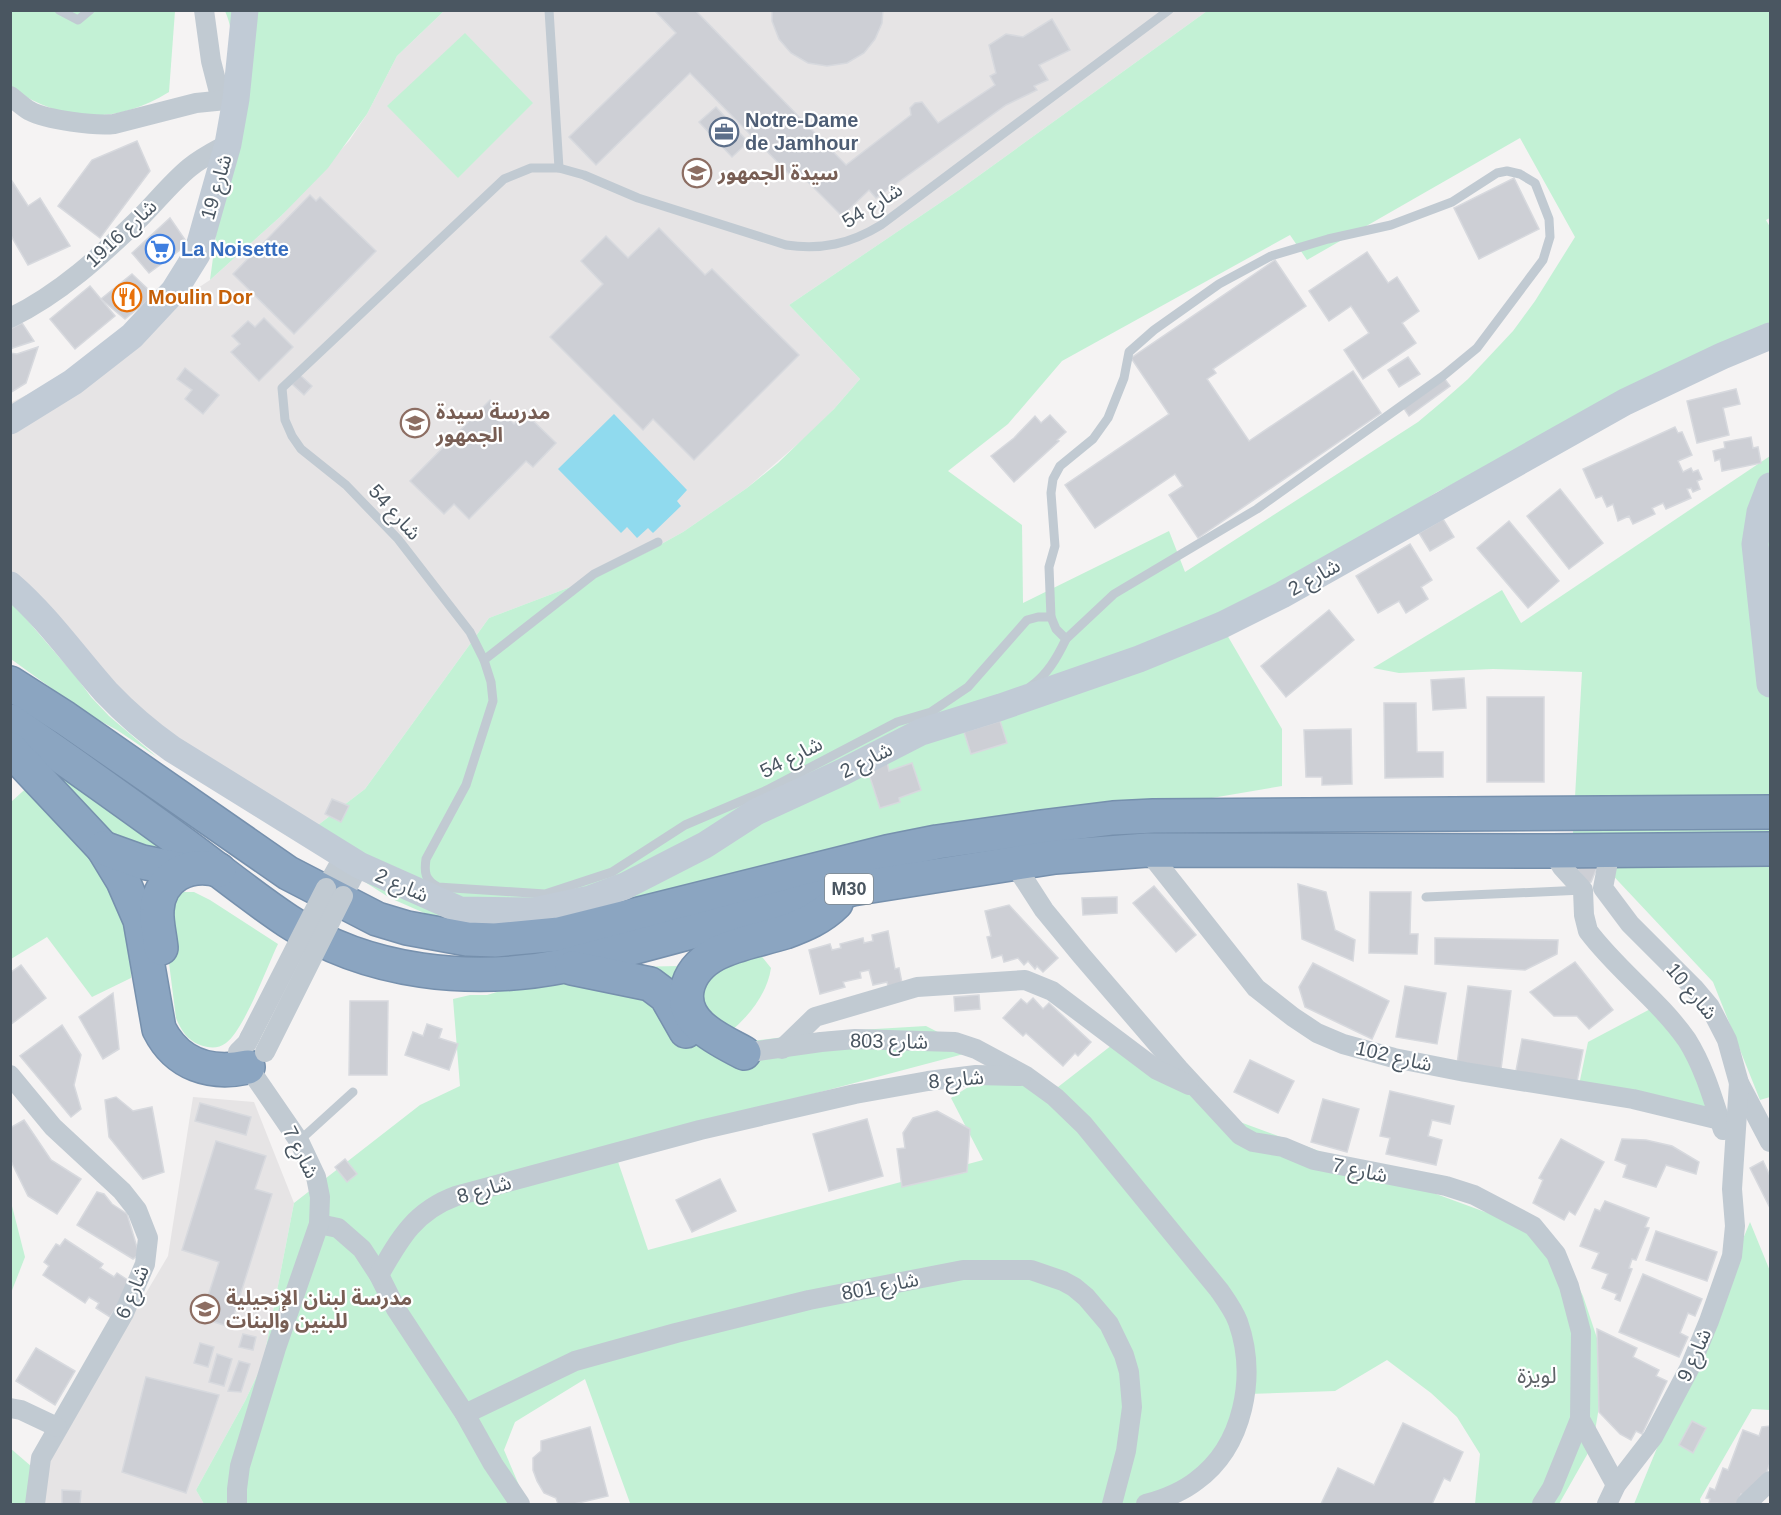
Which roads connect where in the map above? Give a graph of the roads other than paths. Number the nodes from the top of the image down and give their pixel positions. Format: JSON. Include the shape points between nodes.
{"nodes":[{"id":1,"x":59,"y":10,"type":"edge"},
{"id":2,"x":90,"y":10,"type":"edge"},
{"id":3,"x":204,"y":10,"type":"edge"},
{"id":4,"x":245,"y":10,"type":"edge"},
{"id":5,"x":549,"y":10,"type":"edge"},
{"id":6,"x":1168,"y":10,"type":"edge"},
{"id":7,"x":10,"y":96,"type":"edge"},
{"id":8,"x":228,"y":99,"type":"junction"},
{"id":9,"x":228,"y":144,"type":"junction"},
{"id":10,"x":559,"y":168,"type":"junction"},
{"id":11,"x":10,"y":318,"type":"edge"},
{"id":12,"x":1770,"y":336,"type":"edge"},
{"id":13,"x":10,"y":420,"type":"edge"},
{"id":14,"x":1770,"y":486,"type":"edge"},
{"id":15,"x":658,"y":542,"type":"dead end"},
{"id":16,"x":10,"y":585,"type":"edge"},
{"id":17,"x":1051,"y":617,"type":"junction"},
{"id":18,"x":1066,"y":639,"type":"junction"},
{"id":19,"x":484,"y":660,"type":"junction"},
{"id":20,"x":1770,"y":671,"type":"edge"},
{"id":21,"x":10,"y":672,"type":"edge"},
{"id":22,"x":10,"y":683,"type":"edge"},
{"id":23,"x":1001,"y":707,"type":"junction"},
{"id":24,"x":65,"y":718,"type":"junction"},
{"id":25,"x":10,"y":721,"type":"edge"},
{"id":26,"x":15,"y":761,"type":"edge"},
{"id":27,"x":1770,"y":812,"type":"edge"},
{"id":28,"x":103,"y":848,"type":"junction"},
{"id":29,"x":1770,"y":849,"type":"edge"},
{"id":30,"x":1147,"y":850,"type":"junction"},
{"id":31,"x":1552,"y":851,"type":"junction"},
{"id":32,"x":1610,"y":851,"type":"junction"},
{"id":33,"x":351,"y":861,"type":"junction"},
{"id":34,"x":1013,"y":862,"type":"junction"},
{"id":35,"x":183,"y":870,"type":"junction"},
{"id":36,"x":219,"y":870,"type":"junction"},
{"id":37,"x":1603,"y":888,"type":"junction"},
{"id":38,"x":852,"y":889,"type":"junction"},
{"id":39,"x":1583,"y":890,"type":"junction"},
{"id":40,"x":1426,"y":897,"type":"dead end"},
{"id":41,"x":564,"y":966,"type":"junction"},
{"id":42,"x":782,"y":1049,"type":"junction"},
{"id":43,"x":250,"y":1052,"type":"junction"},
{"id":44,"x":744,"y":1053,"type":"junction"},
{"id":45,"x":10,"y":1076,"type":"edge"},
{"id":46,"x":1026,"y":1076,"type":"junction"},
{"id":47,"x":1739,"y":1083,"type":"junction"},
{"id":48,"x":1198,"y":1089,"type":"junction"},
{"id":49,"x":353,"y":1092,"type":"dead end"},
{"id":50,"x":1720,"y":1120,"type":"junction"},
{"id":51,"x":299,"y":1141,"type":"junction"},
{"id":52,"x":1770,"y":1142,"type":"edge"},
{"id":53,"x":1734,"y":1157,"type":"junction"},
{"id":54,"x":319,"y":1224,"type":"junction"},
{"id":55,"x":379,"y":1275,"type":"junction"},
{"id":56,"x":10,"y":1408,"type":"edge"},
{"id":57,"x":465,"y":1414,"type":"junction"},
{"id":58,"x":1580,"y":1419,"type":"junction"},
{"id":59,"x":57,"y":1427,"type":"junction"},
{"id":60,"x":1770,"y":1481,"type":"edge"},
{"id":61,"x":1616,"y":1485,"type":"junction"},
{"id":62,"x":35,"y":1504,"type":"edge"},
{"id":63,"x":237,"y":1504,"type":"edge"},
{"id":64,"x":520,"y":1504,"type":"edge"},
{"id":65,"x":1112,"y":1504,"type":"edge"},
{"id":66,"x":1146,"y":1504,"type":"edge"},
{"id":67,"x":1542,"y":1504,"type":"edge"},
{"id":68,"x":1606,"y":1504,"type":"edge"},
{"id":69,"x":1746,"y":1504,"type":"edge"}],
"edges":[{"from":1,"to":2,"type":"lane","via":[[78,20]]},
{"from":3,"to":8,"type":"street","via":[[211,61]]},
{"from":4,"to":8,"type":"street","name":"شارع 19"},
{"from":5,"to":10,"type":"lane"},
{"from":6,"to":10,"type":"lane","name":"شارع 54","via":[[881,225],[864,236],[826,248],[786,245],[638,198]]},
{"from":7,"to":8,"type":"street","via":[[30,111],[102,125]]},
{"from":8,"to":9,"type":"street","name":"شارع 19"},
{"from":9,"to":11,"type":"street","name":"شارع 1916","via":[[190,167],[89,265],[30,309]]},
{"from":9,"to":13,"type":"street","name":"شارع 19","via":[[197,254],[174,291],[132,336],[73,382]]},
{"from":10,"to":19,"type":"lane","name":"شارع 54","via":[[531,168],[504,179],[282,388],[285,420],[301,449],[346,485],[398,539],[470,632]]},
{"from":12,"to":23,"type":"street","name":"شارع 2","via":[[1625,402],[1222,625],[1139,659]]},
{"from":14,"to":20,"type":"street","via":[[1760,512],[1755,544]]},
{"from":15,"to":19,"type":"lane","via":[[594,574]]},
{"from":16,"to":33,"type":"street","name":"شارع 2","via":[[150,734]]},
{"from":17,"to":18,"type":"lane"},
{"from":17,"to":18,"type":"lane","via":[[1053,479],[1060,466],[1093,438],[1108,418],[1124,378],[1129,352],[1219,284],[1271,256],[1391,225],[1452,202],[1497,173],[1507,171],[1535,183],[1550,219],[1550,237],[1543,260],[1477,348],[1257,509],[1114,594]]},
{"from":17,"to":19,"type":"lane","name":"شارع 54","via":[[1027,620],[968,687],[931,712],[897,722],[767,790],[685,825],[612,872],[545,894],[438,887],[429,883],[424,869],[466,785],[493,701]]},
{"from":18,"to":23,"type":"lane","via":[[1056,659],[1036,682]]},
{"from":21,"to":24,"type":"highway"},
{"from":22,"to":24,"type":"highway","number":"M30"},
{"from":23,"to":33,"type":"street","name":"شارع 2","via":[[921,732],[756,812],[705,845],[625,886],[555,908],[510,912],[460,910]]},
{"from":24,"to":27,"type":"highway","number":"M30","via":[[288,873],[376,919],[427,933],[476,939],[559,934],[887,852],[984,833],[1113,818]]},
{"from":25,"to":36,"type":"highway","number":"M30"},
{"from":26,"to":28,"type":"highway"},
{"from":28,"to":35,"type":"highway","via":[[142,862]]},
{"from":28,"to":43,"type":"highway","via":[[140,920],[159,1029],[165,1041],[187,1062],[224,1071]]},
{"from":29,"to":32,"type":"highway","number":"M30"},
{"from":30,"to":31,"type":"highway","number":"M30"},
{"from":30,"to":34,"type":"highway","number":"M30"},
{"from":30,"to":50,"type":"street","name":"شارع 102","via":[[1256,988],[1317,1033],[1394,1058],[1632,1100]]},
{"from":31,"to":32,"type":"highway","number":"M30"},
{"from":31,"to":39,"type":"street"},
{"from":32,"to":37,"type":"street"},
{"from":33,"to":43,"type":"street","bridge":true},
{"from":34,"to":38,"type":"highway","number":"M30"},
{"from":34,"to":48,"type":"street","name":"شارع 7","via":[[1051,919]]},
{"from":35,"to":36,"type":"highway"},
{"from":35,"to":43,"type":"highway","via":[[166,885],[157,910],[172,1021],[184,1041],[200,1052]]},
{"from":36,"to":41,"type":"highway","number":"M30","via":[[289,922],[329,942],[392,964],[421,971],[487,975]]},
{"from":37,"to":39,"type":"lane"},
{"from":37,"to":47,"type":"street","name":"شارع 10","via":[[1630,924],[1710,1007],[1727,1040]]},
{"from":38,"to":41,"type":"highway","number":"M30"},
{"from":38,"to":44,"type":"highway","via":[[824,915],[783,933],[725,950],[696,972],[687,991],[687,1008],[692,1018],[711,1035]]},
{"from":39,"to":40,"type":"lane"},
{"from":39,"to":50,"type":"street","via":[[1588,931],[1687,1040]]},
{"from":41,"to":44,"type":"highway","via":[[650,984],[666,996],[678,1021],[694,1040],[714,1050]]},
{"from":42,"to":44,"type":"street","name":"شارع 803"},
{"from":42,"to":46,"type":"street","name":"شارع 803","via":[[855,1039],[955,1042]]},
{"from":42,"to":48,"type":"street","via":[[815,1017],[917,987],[1025,980],[1052,991],[1157,1070]]},
{"from":43,"to":51,"type":"street","name":"شارع 7"},
{"from":45,"to":59,"type":"street","name":"شارع 6","via":[[53,1127],[122,1191],[137,1210],[148,1238],[145,1264],[124,1313]]},
{"from":46,"to":55,"type":"street","name":"شارع 8","via":[[976,1075],[928,1080],[855,1094],[700,1130],[456,1196],[421,1215],[394,1248]]},
{"from":46,"to":66,"type":"street","via":[[1055,1097],[1112,1157],[1219,1290],[1242,1336],[1246,1379],[1238,1425],[1228,1448],[1196,1482]]},
{"from":47,"to":52,"type":"street","name":"شارع 10"},
{"from":47,"to":53,"type":"street","name":"شارع 9"},
{"from":48,"to":58,"type":"street","name":"شارع 7","via":[[1247,1140],[1283,1147],[1314,1160],[1446,1186],[1494,1204],[1533,1226],[1556,1254],[1575,1304],[1581,1332]]},
{"from":49,"to":51,"type":"lane"},
{"from":50,"to":53,"type":"street"},
{"from":51,"to":54,"type":"street","name":"شارع 7","via":[[316,1177]]},
{"from":53,"to":61,"type":"street","name":"شارع 9","via":[[1732,1256],[1709,1321],[1653,1437]]},
{"from":54,"to":55,"type":"street","via":[[338,1228],[351,1238]]},
{"from":54,"to":63,"type":"street","name":"شارع 7","via":[[240,1466]]},
{"from":55,"to":57,"type":"street","via":[[396,1310]]},
{"from":56,"to":59,"type":"street"},
{"from":57,"to":64,"type":"street"},
{"from":57,"to":65,"type":"street","name":"شارع 801","via":[[575,1361],[687,1331],[810,1300],[963,1270],[1031,1270],[1063,1281],[1086,1297],[1109,1324],[1124,1355],[1131,1407],[1126,1451]]},
{"from":58,"to":61,"type":"street"},
{"from":58,"to":67,"type":"street","name":"شارع 7"},
{"from":59,"to":62,"type":"street","name":"شارع 6","via":[[41,1458]]},
{"from":60,"to":69,"type":"street"},
{"from":61,"to":68,"type":"street","name":"شارع 9"}]}
